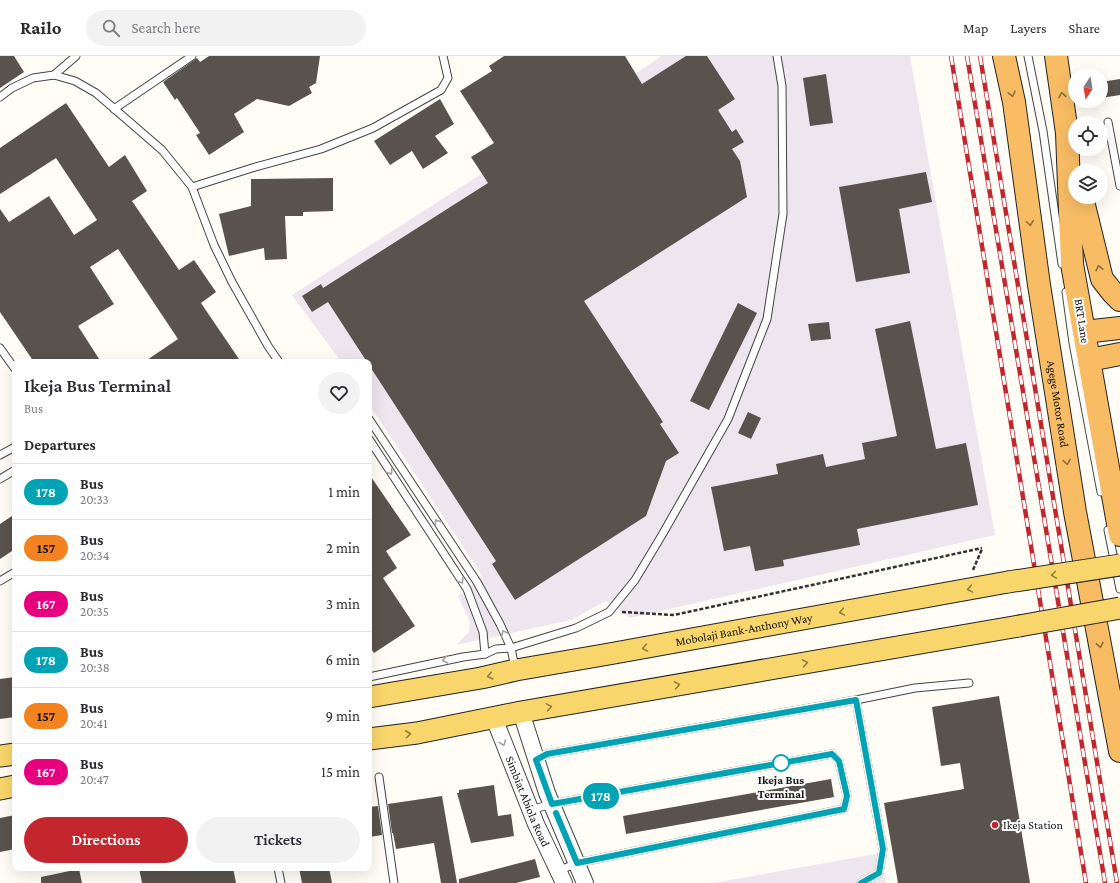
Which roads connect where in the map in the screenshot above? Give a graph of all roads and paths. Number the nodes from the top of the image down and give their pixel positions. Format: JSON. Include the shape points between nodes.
{"nodes":[{"id":1,"x":76,"y":56,"type":"edge"},
{"id":2,"x":192,"y":56,"type":"edge"},
{"id":3,"x":443,"y":56,"type":"edge"},
{"id":4,"x":777,"y":56,"type":"edge"},
{"id":5,"x":1004,"y":56,"type":"edge"},
{"id":6,"x":1028,"y":56,"type":"edge"},
{"id":7,"x":1056,"y":56,"type":"edge"},
{"id":8,"x":54,"y":74,"type":"junction"},
{"id":9,"x":0,"y":97,"type":"edge"},
{"id":10,"x":114,"y":109,"type":"junction"},
{"id":11,"x":1108,"y":122,"type":"dead end"},
{"id":12,"x":1068,"y":133,"type":"edge"},
{"id":13,"x":1069,"y":156,"type":"edge"},
{"id":14,"x":1119,"y":175,"type":"edge"},
{"id":15,"x":1120,"y":186,"type":"edge"},
{"id":16,"x":192,"y":187,"type":"junction"},
{"id":17,"x":1084,"y":204,"type":"edge"},
{"id":18,"x":1063,"y":272,"type":"dead end"},
{"id":19,"x":1066,"y":288,"type":"dead end"},
{"id":20,"x":1120,"y":300,"type":"edge"},
{"id":21,"x":1120,"y":328,"type":"edge"},
{"id":22,"x":1084,"y":332,"type":"junction"},
{"id":23,"x":0,"y":348,"type":"edge"},
{"id":24,"x":1120,"y":354,"type":"edge"},
{"id":25,"x":277,"y":359,"type":"edge"},
{"id":26,"x":1089,"y":360,"type":"junction"},
{"id":27,"x":12,"y":365,"type":"edge"},
{"id":28,"x":372,"y":424,"type":"edge"},
{"id":29,"x":372,"y":444,"type":"edge"},
{"id":30,"x":12,"y":449,"type":"edge"},
{"id":31,"x":0,"y":455,"type":"edge"},
{"id":32,"x":1120,"y":458,"type":"edge"},
{"id":33,"x":12,"y":472,"type":"edge"},
{"id":34,"x":0,"y":479,"type":"edge"},
{"id":35,"x":1111,"y":517,"type":"edge"},
{"id":36,"x":982,"y":548,"type":"dead end"},
{"id":37,"x":1120,"y":565,"type":"edge"},
{"id":38,"x":12,"y":574,"type":"edge"},
{"id":39,"x":0,"y":581,"type":"edge"},
{"id":40,"x":1120,"y":589,"type":"edge"},
{"id":41,"x":1120,"y":608,"type":"edge"},
{"id":42,"x":609,"y":612,"type":"junction"},
{"id":43,"x":511,"y":648,"type":"junction"},
{"id":44,"x":484,"y":654,"type":"junction"},
{"id":45,"x":516,"y":670,"type":"junction"},
{"id":46,"x":372,"y":676,"type":"edge"},
{"id":47,"x":969,"y":683,"type":"dead end"},
{"id":48,"x":372,"y":696,"type":"edge"},
{"id":49,"x":856,"y":700,"type":"junction"},
{"id":50,"x":521,"y":712,"type":"junction"},
{"id":51,"x":494,"y":718,"type":"junction"},
{"id":52,"x":372,"y":739,"type":"edge"},
{"id":53,"x":1120,"y":751,"type":"edge"},
{"id":54,"x":12,"y":754,"type":"edge"},
{"id":55,"x":0,"y":756,"type":"edge"},
{"id":56,"x":536,"y":760,"type":"junction"},
{"id":57,"x":12,"y":775,"type":"edge"},
{"id":58,"x":0,"y":777,"type":"edge"},
{"id":59,"x":379,"y":777,"type":"dead end"},
{"id":60,"x":12,"y":787,"type":"edge"},
{"id":61,"x":0,"y":789,"type":"edge"},
{"id":62,"x":12,"y":800,"type":"edge"},
{"id":63,"x":0,"y":802,"type":"edge"},
{"id":64,"x":552,"y":804,"type":"junction"},
{"id":65,"x":530,"y":810,"type":"junction"},
{"id":66,"x":577,"y":863,"type":"junction"},
{"id":67,"x":279,"y":871,"type":"edge"},
{"id":68,"x":561,"y":877,"type":"edge"},
{"id":69,"x":281,"y":883,"type":"edge"},
{"id":70,"x":394,"y":883,"type":"edge"},
{"id":71,"x":585,"y":883,"type":"edge"},
{"id":72,"x":861,"y":883,"type":"edge"}],
"edges":[{"from":1,"to":8,"type":"lane"},
{"from":2,"to":10,"type":"lane"},
{"from":3,"to":16,"type":"lane","via":[[448,78],[441,90],[373,128],[321,149]]},
{"from":4,"to":42,"type":"lane","via":[[782,86],[783,214],[767,319],[728,419],[635,580]]},
{"from":5,"to":53,"type":"highway","name":"Agege Motor Road","one_way":true,"via":[[1014,102],[1039,285],[1075,512]]},
{"from":6,"to":18,"type":"lane","via":[[1043,131]]},
{"from":12,"to":7,"type":"highway","one_way":true},
{"from":8,"to":9,"type":"lane","via":[[33,78]]},
{"from":8,"to":10,"type":"lane","via":[[75,81],[96,93]]},
{"from":10,"to":16,"type":"lane","via":[[162,150]]},
{"from":11,"to":14,"type":"lane"},
{"from":13,"to":22,"type":"highway","via":[[1072,264]]},
{"from":14,"to":15,"type":"lane"},
{"from":16,"to":25,"type":"lane","via":[[214,245]]},
{"from":20,"to":17,"type":"highway","one_way":true,"via":[[1102,279]]},
{"from":19,"to":35,"type":"lane","name":"BRT Lane","via":[[1073,343]]},
{"from":21,"to":22,"type":"highway"},
{"from":22,"to":26,"type":"highway"},
{"from":23,"to":27,"type":"lane"},
{"from":24,"to":26,"type":"highway"},
{"from":26,"to":35,"type":"highway"},
{"from":43,"to":28,"type":"lane","one_way":true,"via":[[477,582]]},
{"from":29,"to":44,"type":"lane","one_way":true,"via":[[467,590],[483,632]]},
{"from":30,"to":31,"type":"lane"},
{"from":32,"to":35,"type":"highway"},
{"from":33,"to":34,"type":"lane"},
{"from":35,"to":40,"type":"lane","name":"BRT Lane"},
{"from":36,"to":42,"type":"path","via":[[674,615]]},
{"from":37,"to":45,"type":"main road","name":"Mobolaji Bank-Anthony Way","one_way":true,"bridge":true,"via":[[1008,582]]},
{"from":38,"to":39,"type":"lane"},
{"from":50,"to":41,"type":"main road","one_way":true,"bridge":true},
{"from":42,"to":43,"type":"lane","via":[[576,628]]},
{"from":43,"to":44,"type":"lane","via":[[496,649]]},
{"from":43,"to":45,"type":"lane"},
{"from":44,"to":46,"type":"lane","one_way":true},
{"from":45,"to":48,"type":"main road","name":"Mobolaji Bank-Anthony Way","one_way":true},
{"from":47,"to":49,"type":"lane","via":[[915,688]]},
{"from":49,"to":56,"type":"lane","via":[[547,754]]},
{"from":49,"to":72,"type":"lane","via":[[883,849],[879,873]]},
{"from":50,"to":51,"type":"main road"},
{"from":50,"to":56,"type":"street"},
{"from":52,"to":51,"type":"main road","one_way":true},
{"from":51,"to":65,"type":"street","name":"Simbiat Abiola Road","one_way":true},
{"from":54,"to":55,"type":"main road"},
{"from":56,"to":64,"type":"street"},
{"from":57,"to":58,"type":"main road"},
{"from":59,"to":70,"type":"lane"},
{"from":60,"to":61,"type":"main road"},
{"from":62,"to":63,"type":"main road"},
{"from":64,"to":65,"type":"lane"},
{"from":64,"to":66,"type":"street"},
{"from":64,"to":66,"type":"lane","via":[[832,754],[839,761],[847,796],[844,809]]},
{"from":65,"to":68,"type":"street","name":"Simbiat Abiola Road"},
{"from":66,"to":68,"type":"lane"},
{"from":66,"to":71,"type":"street"},
{"from":67,"to":69,"type":"lane"}]}
